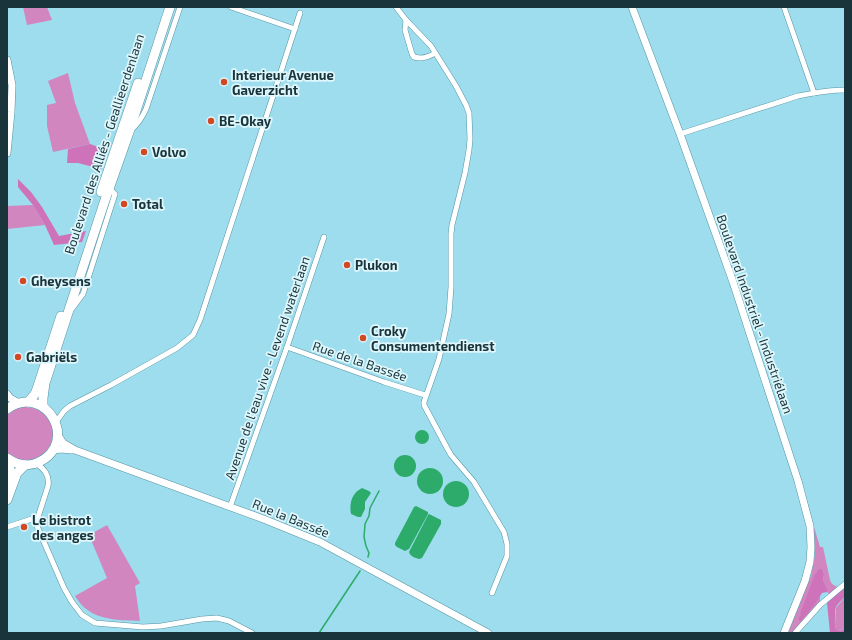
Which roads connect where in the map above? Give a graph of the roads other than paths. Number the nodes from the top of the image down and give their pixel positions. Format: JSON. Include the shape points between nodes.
{"nodes":[{"id":1,"x":163,"y":7,"type":"edge"},
{"id":2,"x":170,"y":7,"type":"edge"},
{"id":3,"x":180,"y":7,"type":"edge"},
{"id":4,"x":233,"y":7,"type":"edge"},
{"id":5,"x":396,"y":7,"type":"edge"},
{"id":6,"x":632,"y":7,"type":"edge"},
{"id":7,"x":784,"y":7,"type":"edge"},
{"id":8,"x":300,"y":13,"type":"dead end"},
{"id":9,"x":406,"y":20,"type":"junction"},
{"id":10,"x":295,"y":29,"type":"junction"},
{"id":11,"x":435,"y":53,"type":"junction"},
{"id":12,"x":7,"y":60,"type":"edge"},
{"id":13,"x":845,"y":90,"type":"edge"},
{"id":14,"x":814,"y":93,"type":"junction"},
{"id":15,"x":129,"y":132,"type":"junction"},
{"id":16,"x":680,"y":134,"type":"junction"},
{"id":17,"x":7,"y":153,"type":"edge"},
{"id":18,"x":324,"y":237,"type":"dead end"},
{"id":19,"x":287,"y":347,"type":"junction"},
{"id":20,"x":7,"y":394,"type":"edge"},
{"id":21,"x":426,"y":395,"type":"junction"},
{"id":22,"x":24,"y":402,"type":"junction"},
{"id":23,"x":67,"y":408,"type":"junction"},
{"id":24,"x":7,"y":409,"type":"edge"},
{"id":25,"x":47,"y":410,"type":"junction"},
{"id":26,"x":56,"y":422,"type":"junction"},
{"id":27,"x":58,"y":435,"type":"junction"},
{"id":28,"x":53,"y":450,"type":"junction"},
{"id":29,"x":75,"y":450,"type":"junction"},
{"id":30,"x":8,"y":459,"type":"edge"},
{"id":31,"x":25,"y":464,"type":"junction"},
{"id":32,"x":46,"y":466,"type":"junction"},
{"id":33,"x":7,"y":481,"type":"edge"},
{"id":34,"x":7,"y":500,"type":"edge"},
{"id":35,"x":230,"y":507,"type":"junction"},
{"id":36,"x":38,"y":517,"type":"junction"},
{"id":37,"x":7,"y":527,"type":"edge"},
{"id":38,"x":845,"y":584,"type":"edge"},
{"id":39,"x":492,"y":593,"type":"dead end"},
{"id":40,"x":252,"y":633,"type":"edge"},
{"id":41,"x":488,"y":633,"type":"edge"},
{"id":42,"x":784,"y":633,"type":"edge"},
{"id":43,"x":795,"y":633,"type":"edge"}],
"edges":[{"from":1,"to":22,"type":"highway","name":"Boulevard des Alliés - Geallieerdenlaan","via":[[39,382],[34,394]]},
{"from":2,"to":15,"type":"highway","name":"Boulevard des Alliés - Geallieerdenlaan"},
{"from":3,"to":15,"type":"street","via":[[146,109],[142,118]]},
{"from":4,"to":10,"type":"street"},
{"from":5,"to":9,"type":"street"},
{"from":6,"to":16,"type":"main road","name":"Boulevard Industriel - Industriélaan"},
{"from":7,"to":14,"type":"street"},
{"from":8,"to":10,"type":"street"},
{"from":9,"to":11,"type":"street"},
{"from":9,"to":11,"type":"street","via":[[405,30],[414,57],[426,57]]},
{"from":10,"to":23,"type":"street","via":[[193,335],[177,348]]},
{"from":11,"to":21,"type":"street","via":[[466,105],[469,113],[470,139],[465,173],[452,225],[449,314]]},
{"from":12,"to":17,"type":"main road","via":[[12,85]]},
{"from":13,"to":14,"type":"street"},
{"from":14,"to":16,"type":"street"},
{"from":15,"to":25,"type":"highway","name":"Boulevard des Alliés - Geallieerdenlaan","via":[[44,388],[43,398]]},
{"from":16,"to":42,"type":"main road","name":"Boulevard Industriel - Industriélaan","via":[[733,282],[810,526],[810,562]]},
{"from":18,"to":19,"type":"street","name":"Avenue de l'eau vive - Levend waterlaan"},
{"from":19,"to":21,"type":"street","name":"Rue de la Bassée"},
{"from":19,"to":35,"type":"street","name":"Avenue de l'eau vive - Levend waterlaan"},
{"from":20,"to":22,"type":"main road","via":[[10,398]]},
{"from":21,"to":39,"type":"street","via":[[424,405],[447,448],[476,486],[506,537],[507,556]]},
{"from":22,"to":24,"type":"highway"},
{"from":22,"to":25,"type":"highway","via":[[37,404]]},
{"from":23,"to":25,"type":"street","via":[[58,412]]},
{"from":23,"to":26,"type":"street"},
{"from":25,"to":26,"type":"highway"},
{"from":26,"to":27,"type":"highway"},
{"from":27,"to":28,"type":"highway"},
{"from":27,"to":29,"type":"main road","name":"Rue la Bassée","via":[[63,443]]},
{"from":28,"to":29,"type":"main road","name":"Rue la Bassée"},
{"from":28,"to":32,"type":"highway"},
{"from":29,"to":35,"type":"main road","name":"Rue la Bassée"},
{"from":30,"to":31,"type":"highway"},
{"from":30,"to":33,"type":"highway","via":[[10,470]]},
{"from":31,"to":32,"type":"highway","via":[[36,463]]},
{"from":31,"to":34,"type":"highway","via":[[17,473]]},
{"from":32,"to":36,"type":"street","via":[[48,486]]},
{"from":35,"to":41,"type":"main road","name":"Rue la Bassée","via":[[320,542]]},
{"from":36,"to":37,"type":"street"},
{"from":36,"to":40,"type":"street","via":[[36,524],[64,588],[82,615],[95,623],[143,627],[217,618]]},
{"from":38,"to":43,"type":"street","via":[[820,605]]}]}
